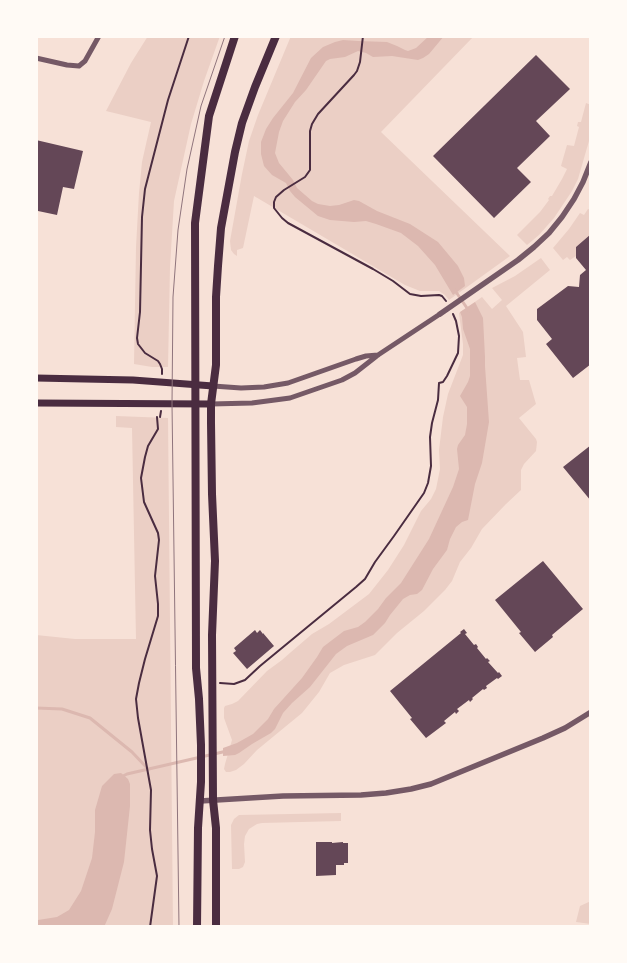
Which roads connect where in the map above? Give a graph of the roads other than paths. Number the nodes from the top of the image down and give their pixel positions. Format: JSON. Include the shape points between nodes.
{"nodes":[{"id":1,"x":99,"y":36,"type":"edge"},
{"id":2,"x":235,"y":36,"type":"edge"},
{"id":3,"x":276,"y":36,"type":"edge"},
{"id":4,"x":36,"y":58,"type":"edge"},
{"id":5,"x":590,"y":164,"type":"edge"},
{"id":6,"x":440,"y":314,"type":"joint"},
{"id":7,"x":378,"y":355,"type":"junction"},
{"id":8,"x":36,"y":378,"type":"edge"},
{"id":9,"x":195,"y":385,"type":"junction"},
{"id":10,"x":213,"y":386,"type":"junction"},
{"id":11,"x":36,"y":403,"type":"edge"},
{"id":12,"x":196,"y":404,"type":"junction"},
{"id":13,"x":211,"y":404,"type":"junction"},
{"id":14,"x":591,"y":712,"type":"edge"},
{"id":15,"x":213,"y":800,"type":"junction"},
{"id":16,"x":200,"y":801,"type":"junction"},
{"id":17,"x":197,"y":927,"type":"edge"},
{"id":18,"x":216,"y":927,"type":"edge"}],
"edges":[{"from":1,"to":4,"type":"street","via":[[79,66]]},
{"from":2,"to":9,"type":"main road","via":[[209,116],[195,224]]},
{"from":3,"to":10,"type":"main road","via":[[242,123],[226,198],[218,266]]},
{"from":5,"to":6,"type":"street","via":[[571,204],[549,233],[518,260]]},
{"from":6,"to":7,"type":"street"},
{"from":7,"to":10,"type":"street","via":[[356,359],[288,383],[241,388]]},
{"from":7,"to":13,"type":"street","via":[[342,380],[290,398]]},
{"from":8,"to":9,"type":"main road"},
{"from":9,"to":10,"type":"main road"},
{"from":9,"to":12,"type":"main road"},
{"from":10,"to":13,"type":"main road"},
{"from":11,"to":12,"type":"main road"},
{"from":12,"to":13,"type":"main road"},
{"from":12,"to":16,"type":"main road","via":[[196,668],[201,745]]},
{"from":13,"to":15,"type":"main road","via":[[215,561]]},
{"from":14,"to":15,"type":"street","via":[[543,738],[431,784],[411,789],[361,795]]},
{"from":15,"to":16,"type":"street"},
{"from":15,"to":18,"type":"main road"},
{"from":16,"to":17,"type":"main road"}]}
